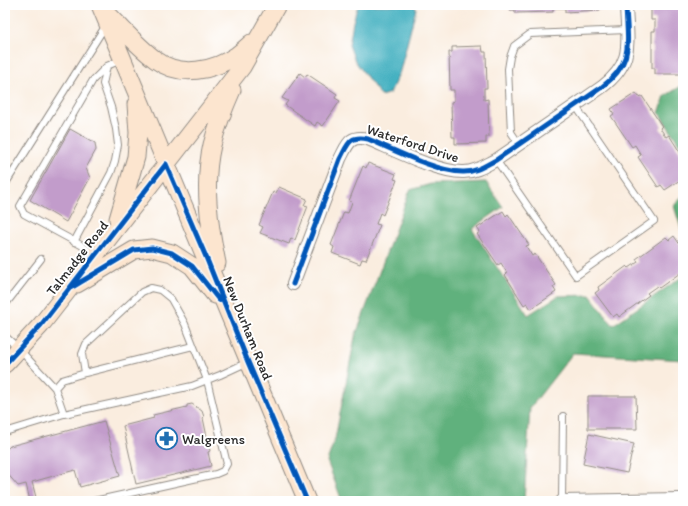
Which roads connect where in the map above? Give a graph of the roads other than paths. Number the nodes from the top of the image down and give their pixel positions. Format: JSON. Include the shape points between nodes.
{"nodes":[{"id":1,"x":277,"y":5,"type":"edge"},
{"id":2,"x":626,"y":5,"type":"edge"},
{"id":3,"x":103,"y":12,"type":"edge"},
{"id":4,"x":627,"y":30,"type":"junction"},
{"id":5,"x":259,"y":36,"type":"junction"},
{"id":6,"x":123,"y":59,"type":"junction"},
{"id":7,"x":107,"y":66,"type":"junction"},
{"id":8,"x":242,"y":67,"type":"junction"},
{"id":9,"x":136,"y":92,"type":"junction"},
{"id":10,"x":575,"y":105,"type":"junction"},
{"id":11,"x":519,"y":144,"type":"junction"},
{"id":12,"x":496,"y":160,"type":"junction"},
{"id":13,"x":166,"y":164,"type":"junction"},
{"id":14,"x":6,"y":183,"type":"dead end"},
{"id":15,"x":114,"y":230,"type":"junction"},
{"id":16,"x":74,"y":242,"type":"junction"},
{"id":17,"x":95,"y":255,"type":"junction"},
{"id":18,"x":41,"y":259,"type":"dead end"},
{"id":19,"x":293,"y":284,"type":"dead end"},
{"id":20,"x":69,"y":289,"type":"junction"},
{"id":21,"x":5,"y":306,"type":"edge"},
{"id":22,"x":228,"y":312,"type":"junction"},
{"id":23,"x":5,"y":336,"type":"edge"},
{"id":24,"x":193,"y":346,"type":"junction"},
{"id":25,"x":19,"y":349,"type":"junction"},
{"id":26,"x":248,"y":362,"type":"junction"},
{"id":27,"x":5,"y":364,"type":"edge"},
{"id":28,"x":85,"y":373,"type":"junction"},
{"id":29,"x":207,"y":380,"type":"junction"},
{"id":30,"x":55,"y":388,"type":"junction"},
{"id":31,"x":64,"y":414,"type":"junction"},
{"id":32,"x":563,"y":416,"type":"dead end"},
{"id":33,"x":5,"y":432,"type":"edge"},
{"id":34,"x":94,"y":501,"type":"edge"},
{"id":35,"x":307,"y":501,"type":"edge"},
{"id":36,"x":562,"y":501,"type":"edge"},
{"id":37,"x":680,"y":501,"type":"edge"}],
"edges":[{"from":1,"to":5,"type":"street","name":"Talmadge Road"},
{"from":2,"to":4,"type":"street","name":"Waterford Drive"},
{"from":3,"to":5,"type":"street","via":[[157,61],[187,71],[218,65],[237,55]]},
{"from":3,"to":6,"type":"street","name":"New Durham Road"},
{"from":3,"to":14,"type":"lane"},
{"from":4,"to":10,"type":"street","name":"Waterford Drive","via":[[628,46],[617,73],[602,87]]},
{"from":4,"to":11,"type":"lane","via":[[530,34],[514,46],[508,69],[511,132]]},
{"from":5,"to":8,"type":"street","name":"Talmadge Road"},
{"from":6,"to":7,"type":"lane"},
{"from":6,"to":9,"type":"street","name":"New Durham Road"},
{"from":7,"to":16,"type":"lane","via":[[103,84],[111,107],[118,145],[111,173]]},
{"from":7,"to":16,"type":"lane","via":[[93,80],[20,206],[24,214]]},
{"from":8,"to":13,"type":"street","name":"Talmadge Road"},
{"from":8,"to":22,"type":"street","via":[[220,119],[212,146],[208,178],[212,239]]},
{"from":9,"to":13,"type":"street","name":"New Durham Road"},
{"from":9,"to":15,"type":"street","via":[[136,157]]},
{"from":10,"to":11,"type":"street","name":"Waterford Drive"},
{"from":10,"to":12,"type":"lane","via":[[654,221],[576,276]]},
{"from":11,"to":12,"type":"street","name":"Waterford Drive"},
{"from":12,"to":19,"type":"street","name":"Waterford Drive","via":[[478,170],[452,171],[368,138],[352,139],[340,158]]},
{"from":13,"to":15,"type":"street","name":"Talmadge Road"},
{"from":13,"to":22,"type":"street","name":"New Durham Road"},
{"from":15,"to":17,"type":"street","name":"Talmadge Road"},
{"from":16,"to":17,"type":"lane"},
{"from":17,"to":20,"type":"street","name":"Talmadge Road"},
{"from":18,"to":21,"type":"lane"},
{"from":20,"to":22,"type":"street","via":[[134,250],[152,248],[172,253],[192,266]]},
{"from":20,"to":25,"type":"street","name":"Talmadge Road"},
{"from":22,"to":26,"type":"street","name":"New Durham Road"},
{"from":23,"to":25,"type":"lane"},
{"from":24,"to":28,"type":"lane"},
{"from":24,"to":28,"type":"lane","via":[[185,324],[171,299],[160,290],[151,288],[138,295],[86,344],[82,354]]},
{"from":24,"to":29,"type":"lane"},
{"from":25,"to":27,"type":"street","name":"Talmadge Road"},
{"from":25,"to":30,"type":"lane"},
{"from":26,"to":29,"type":"lane"},
{"from":26,"to":35,"type":"street","name":"New Durham Road"},
{"from":28,"to":30,"type":"lane","via":[[62,380]]},
{"from":29,"to":31,"type":"lane","via":[[192,386]]},
{"from":29,"to":34,"type":"lane","via":[[227,464],[223,471]]},
{"from":30,"to":31,"type":"lane"},
{"from":31,"to":33,"type":"lane"},
{"from":32,"to":36,"type":"lane"},
{"from":36,"to":37,"type":"street"}]}
